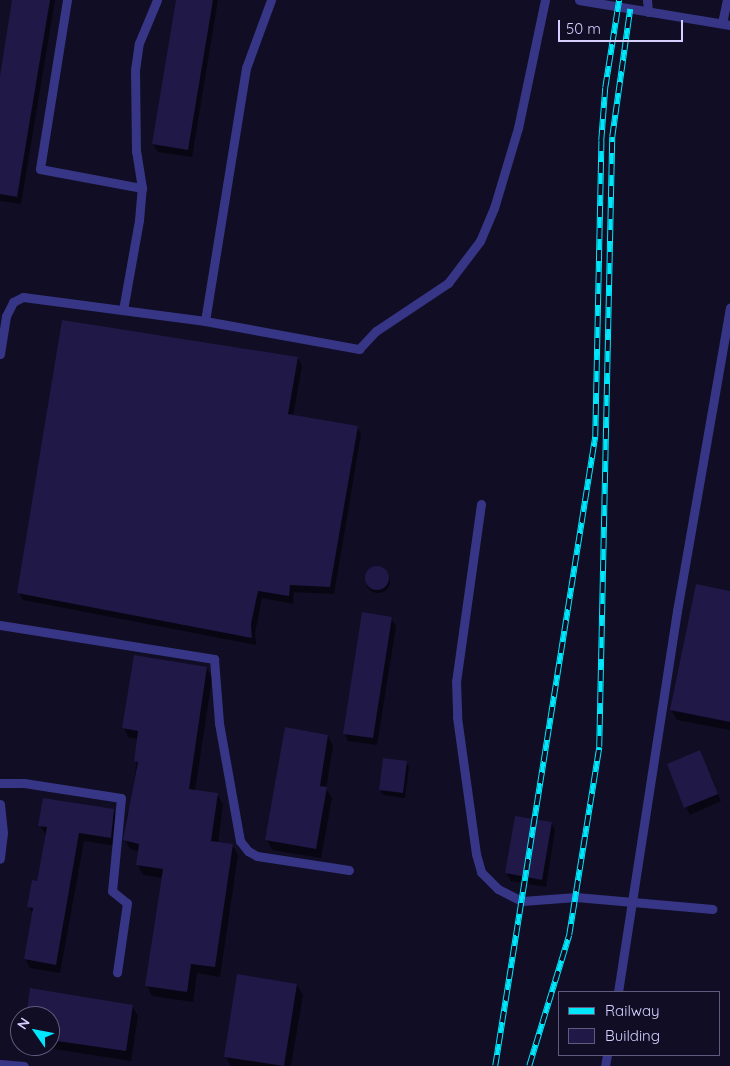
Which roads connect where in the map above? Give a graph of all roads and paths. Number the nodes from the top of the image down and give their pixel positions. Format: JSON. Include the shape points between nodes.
{"nodes":[{"id":1,"x":67,"y":0,"type":"edge"},
{"id":2,"x":157,"y":0,"type":"edge"},
{"id":3,"x":545,"y":0,"type":"edge"},
{"id":4,"x":583,"y":0,"type":"edge"},
{"id":5,"x":648,"y":0,"type":"edge"},
{"id":6,"x":727,"y":0,"type":"edge"},
{"id":7,"x":268,"y":2,"type":"edge"},
{"id":8,"x":648,"y":12,"type":"junction"},
{"id":9,"x":726,"y":24,"type":"edge"},
{"id":10,"x":142,"y":188,"type":"junction"},
{"id":11,"x":730,"y":308,"type":"edge"},
{"id":12,"x":122,"y":310,"type":"junction"},
{"id":13,"x":205,"y":321,"type":"junction"},
{"id":14,"x":0,"y":354,"type":"edge"},
{"id":15,"x":481,"y":504,"type":"dead end"},
{"id":16,"x":0,"y":625,"type":"edge"},
{"id":17,"x":0,"y":783,"type":"edge"},
{"id":18,"x":0,"y":804,"type":"edge"},
{"id":19,"x":0,"y":859,"type":"edge"},
{"id":20,"x":349,"y":870,"type":"dead end"},
{"id":21,"x":633,"y":900,"type":"junction"},
{"id":22,"x":712,"y":909,"type":"dead end"},
{"id":23,"x":117,"y":972,"type":"dead end"},
{"id":24,"x":618,"y":991,"type":"edge"},
{"id":25,"x":0,"y":1064,"type":"edge"},
{"id":26,"x":22,"y":1066,"type":"edge"}],
"edges":[{"from":1,"to":10,"type":"lane","via":[[40,169]]},
{"from":2,"to":10,"type":"lane","via":[[139,43],[135,70],[136,152]]},
{"from":3,"to":13,"type":"lane","via":[[518,128],[494,208],[480,241],[448,282],[376,331],[359,349]]},
{"from":4,"to":8,"type":"lane"},
{"from":5,"to":8,"type":"lane"},
{"from":6,"to":9,"type":"lane"},
{"from":7,"to":13,"type":"lane","via":[[246,68]]},
{"from":8,"to":9,"type":"lane"},
{"from":10,"to":12,"type":"lane"},
{"from":11,"to":21,"type":"lane","via":[[676,611]]},
{"from":12,"to":13,"type":"lane"},
{"from":12,"to":14,"type":"lane","via":[[23,297],[13,302],[6,316]]},
{"from":15,"to":21,"type":"lane","via":[[456,681],[459,727],[481,872],[498,890],[522,901],[576,897]]},
{"from":16,"to":20,"type":"lane","via":[[214,659],[219,723],[240,841],[257,856]]},
{"from":17,"to":23,"type":"lane","via":[[24,783],[121,798],[112,891],[127,903]]},
{"from":18,"to":19,"type":"lane","via":[[3,833]]},
{"from":21,"to":22,"type":"lane"},
{"from":21,"to":24,"type":"lane"},
{"from":25,"to":26,"type":"lane"}]}
